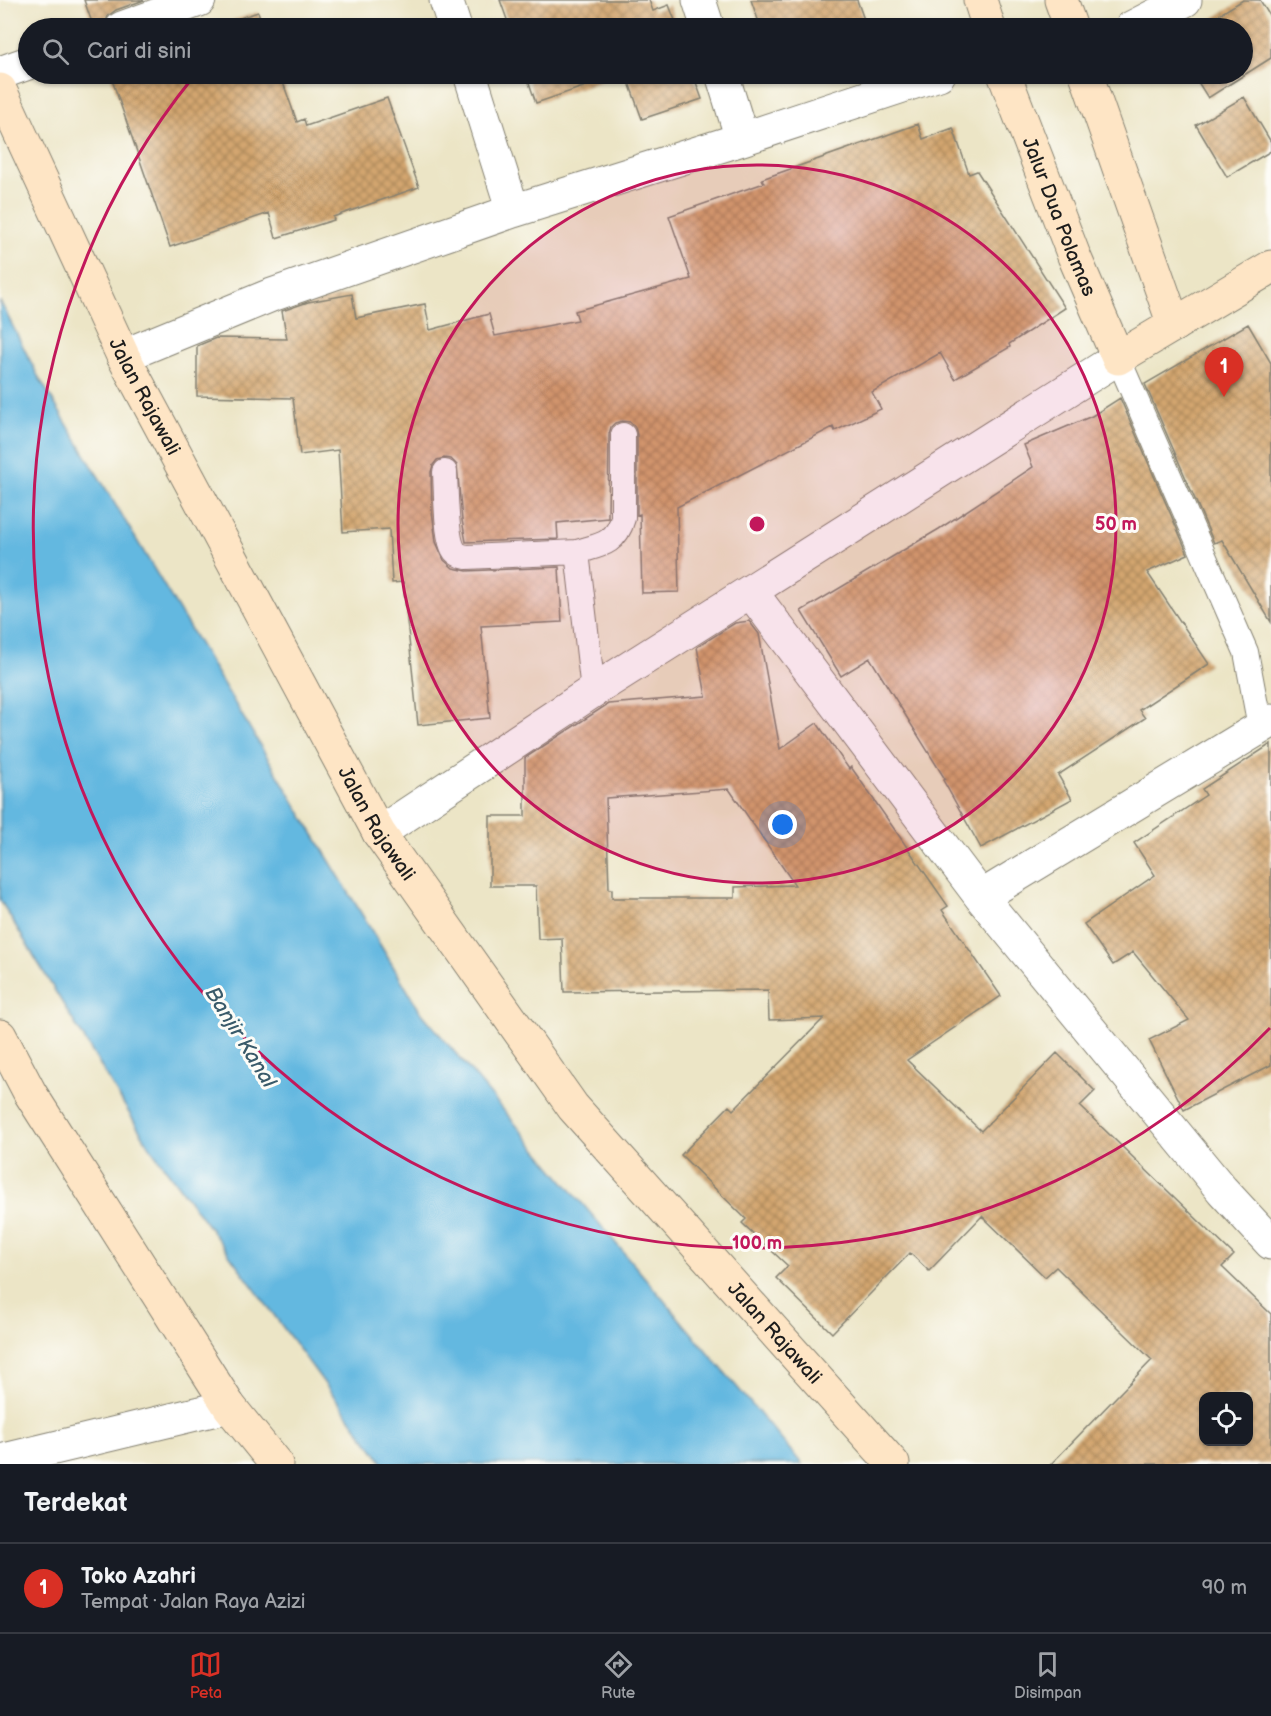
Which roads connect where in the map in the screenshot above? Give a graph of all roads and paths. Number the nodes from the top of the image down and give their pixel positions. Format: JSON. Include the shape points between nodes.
{"nodes":[{"id":1,"x":199,"y":0,"type":"edge"},
{"id":2,"x":446,"y":0,"type":"edge"},
{"id":3,"x":699,"y":0,"type":"edge"},
{"id":4,"x":980,"y":0,"type":"edge"},
{"id":5,"x":1061,"y":0,"type":"edge"},
{"id":6,"x":1185,"y":0,"type":"edge"},
{"id":7,"x":150,"y":18,"type":"edge"},
{"id":8,"x":452,"y":18,"type":"edge"},
{"id":9,"x":705,"y":18,"type":"edge"},
{"id":10,"x":986,"y":18,"type":"edge"},
{"id":11,"x":1067,"y":18,"type":"edge"},
{"id":12,"x":1150,"y":18,"type":"edge"},
{"id":13,"x":18,"y":67,"type":"edge"},
{"id":14,"x":0,"y":73,"type":"edge"},
{"id":15,"x":473,"y":84,"type":"edge"},
{"id":16,"x":725,"y":84,"type":"edge"},
{"id":17,"x":909,"y":84,"type":"edge"},
{"id":18,"x":1008,"y":84,"type":"edge"},
{"id":19,"x":1090,"y":84,"type":"edge"},
{"id":20,"x":0,"y":90,"type":"edge"},
{"id":21,"x":742,"y":139,"type":"junction"},
{"id":22,"x":513,"y":211,"type":"junction"},
{"id":23,"x":1271,"y":267,"type":"edge"},
{"id":24,"x":1174,"y":324,"type":"junction"},
{"id":25,"x":123,"y":356,"type":"junction"},
{"id":26,"x":1118,"y":358,"type":"junction"},
{"id":27,"x":623,"y":435,"type":"dead end"},
{"id":28,"x":445,"y":472,"type":"dead end"},
{"id":29,"x":577,"y":552,"type":"junction"},
{"id":30,"x":751,"y":592,"type":"junction"},
{"id":31,"x":593,"y":691,"type":"junction"},
{"id":32,"x":1265,"y":724,"type":"edge"},
{"id":33,"x":379,"y":833,"type":"junction"},
{"id":34,"x":981,"y":897,"type":"junction"},
{"id":35,"x":0,"y":1036,"type":"edge"},
{"id":36,"x":1271,"y":1243,"type":"edge"},
{"id":37,"x":230,"y":1406,"type":"junction"},
{"id":38,"x":86,"y":1453,"type":"edge"},
{"id":39,"x":0,"y":1461,"type":"edge"},
{"id":40,"x":276,"y":1464,"type":"edge"},
{"id":41,"x":893,"y":1464,"type":"edge"}],
"edges":[{"from":1,"to":7,"type":"street"},
{"from":2,"to":8,"type":"street"},
{"from":3,"to":9,"type":"street"},
{"from":4,"to":10,"type":"street"},
{"from":5,"to":11,"type":"street"},
{"from":6,"to":12,"type":"street"},
{"from":13,"to":14,"type":"street"},
{"from":15,"to":22,"type":"street"},
{"from":16,"to":21,"type":"street"},
{"from":17,"to":21,"type":"street"},
{"from":18,"to":26,"type":"street","name":"Jalur Dua Polamas"},
{"from":19,"to":24,"type":"street"},
{"from":20,"to":25,"type":"street","name":"Jalan Rajawali"},
{"from":21,"to":22,"type":"street"},
{"from":22,"to":25,"type":"street","via":[[269,296]]},
{"from":23,"to":24,"type":"street"},
{"from":24,"to":26,"type":"street"},
{"from":25,"to":33,"type":"street","name":"Jalan Rajawali"},
{"from":26,"to":30,"type":"street"},
{"from":26,"to":32,"type":"lane","via":[[1246,652]]},
{"from":27,"to":29,"type":"lane","via":[[620,530],[611,540]]},
{"from":28,"to":29,"type":"lane","via":[[450,536],[459,556]]},
{"from":29,"to":31,"type":"lane"},
{"from":30,"to":31,"type":"street"},
{"from":30,"to":34,"type":"street"},
{"from":31,"to":33,"type":"street"},
{"from":32,"to":34,"type":"street"},
{"from":33,"to":41,"type":"street","name":"Jalan Rajawali","via":[[573,1107]]},
{"from":34,"to":36,"type":"street","via":[[1222,1190]]},
{"from":35,"to":37,"type":"street","via":[[30,1093]]},
{"from":37,"to":38,"type":"street"},
{"from":37,"to":40,"type":"street"},
{"from":38,"to":39,"type":"street"}]}
